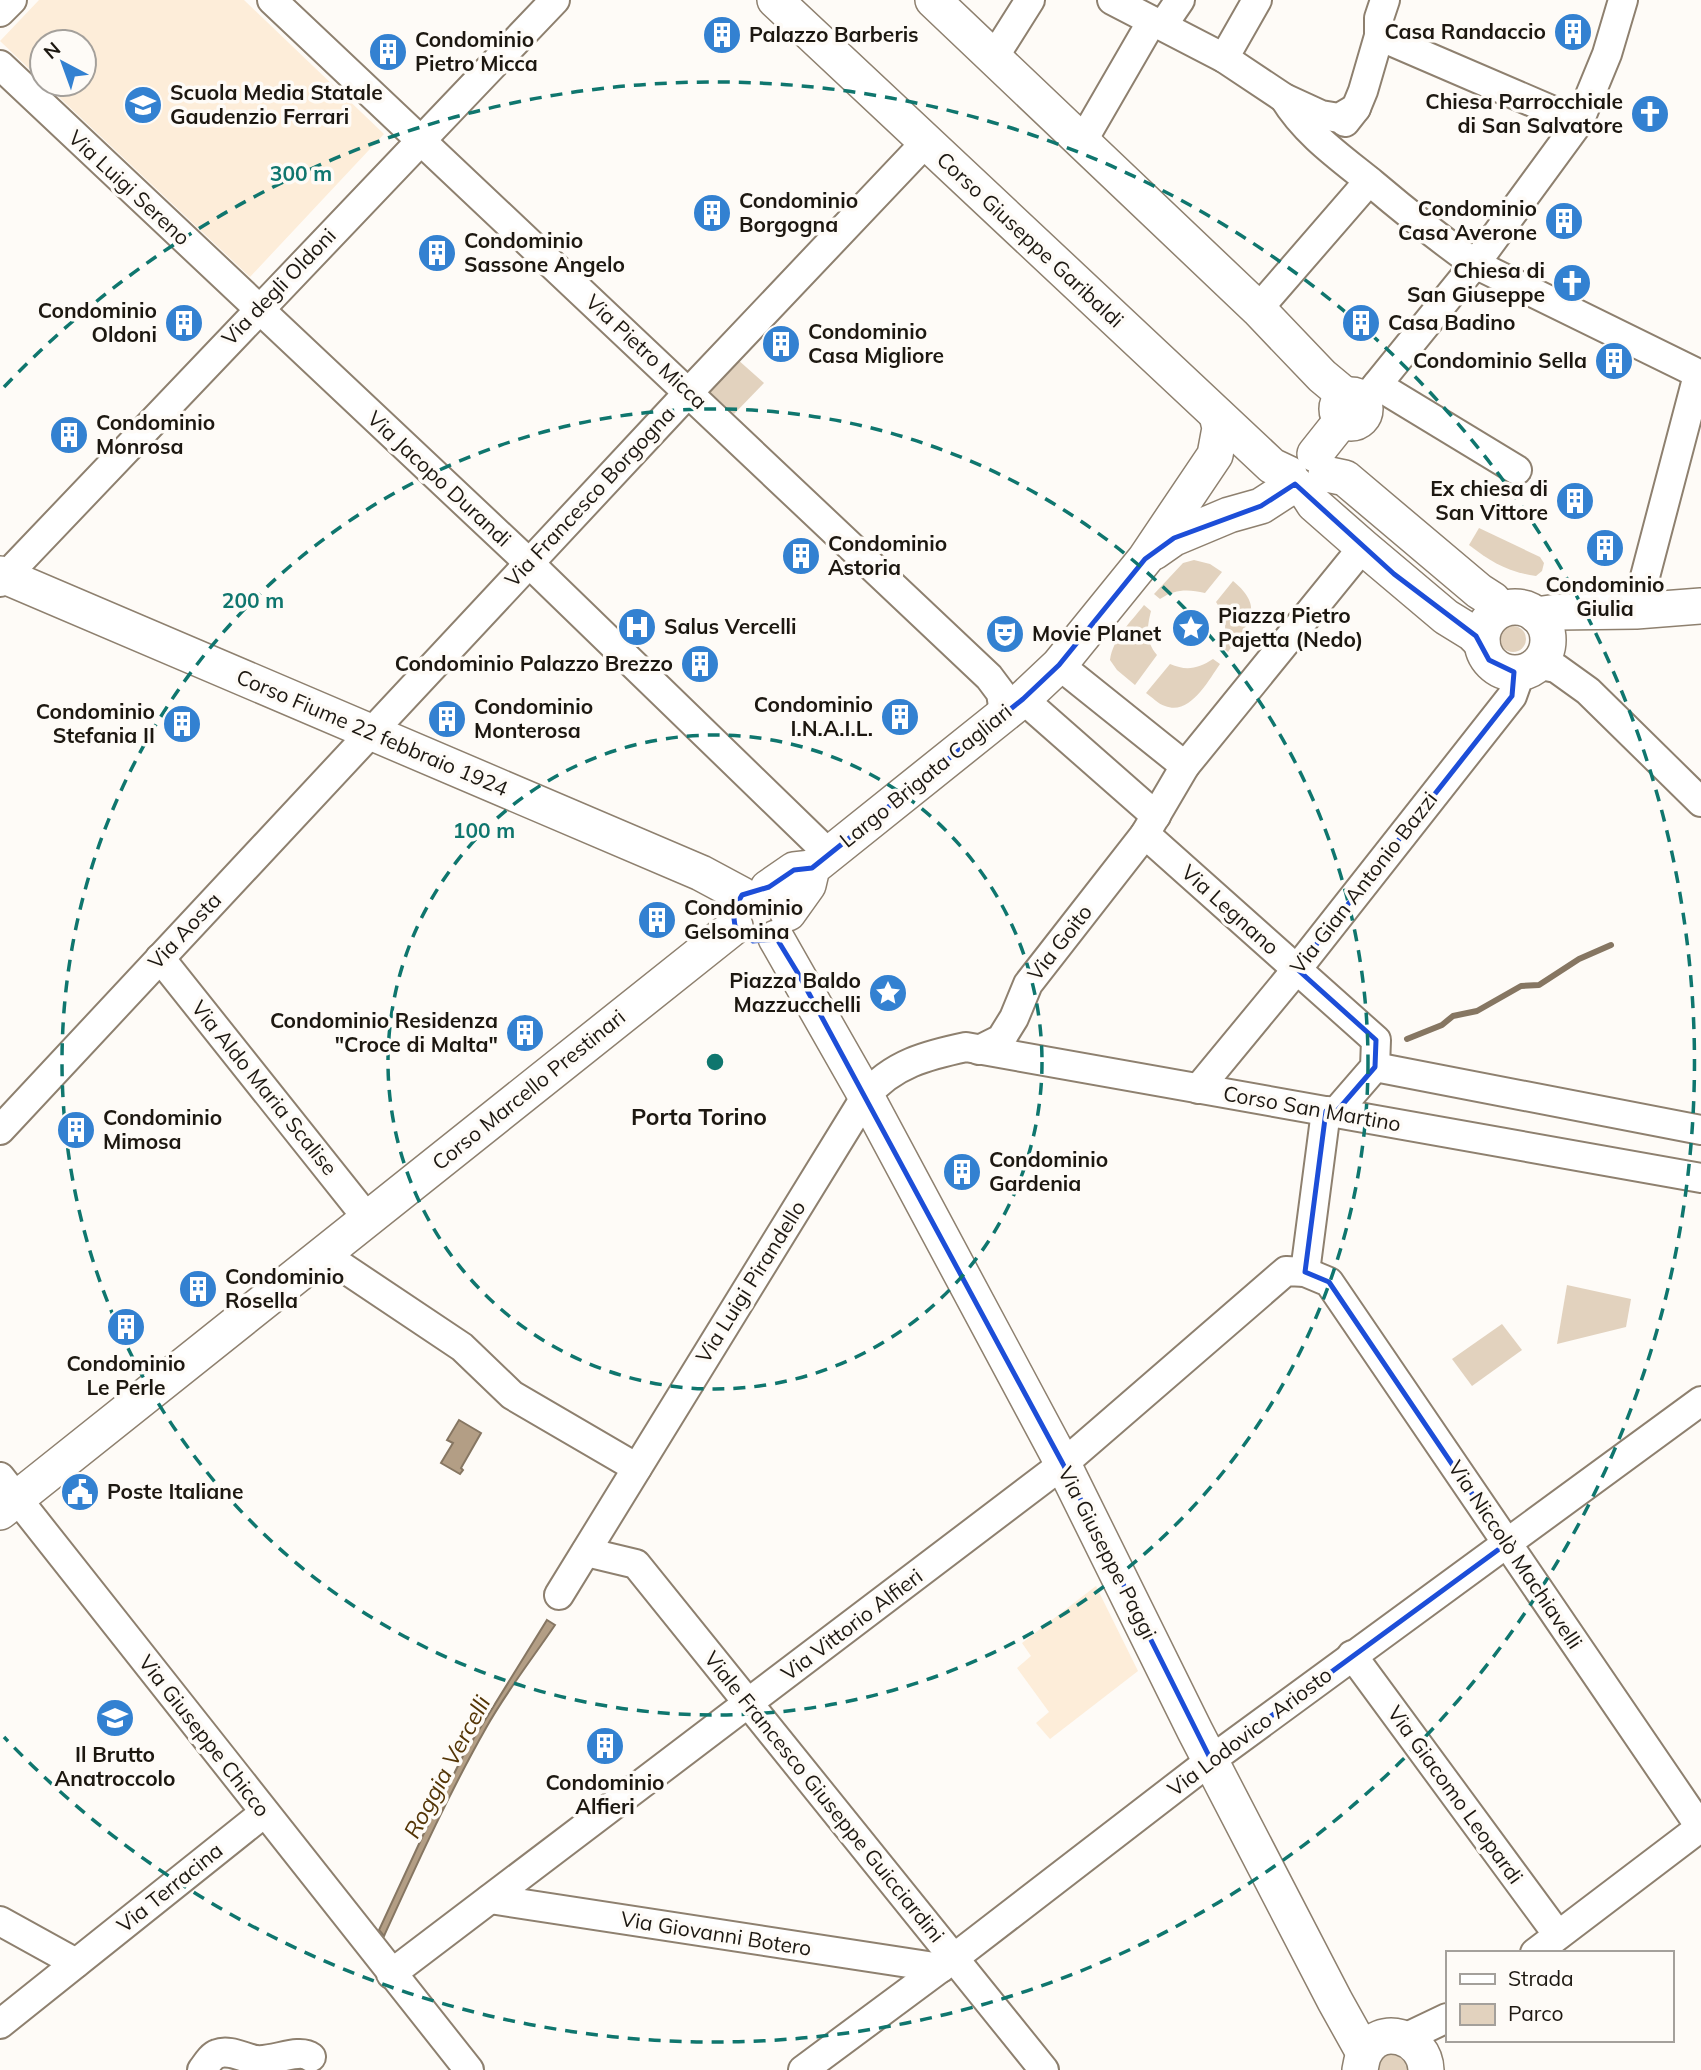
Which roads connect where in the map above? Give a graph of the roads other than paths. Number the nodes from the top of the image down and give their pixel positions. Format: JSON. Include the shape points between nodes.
{"nodes":[{"id":1,"x":12,"y":0,"type":"edge"},
{"id":2,"x":272,"y":0,"type":"edge"},
{"id":3,"x":555,"y":0,"type":"edge"},
{"id":4,"x":775,"y":0,"type":"edge"},
{"id":5,"x":933,"y":0,"type":"edge"},
{"id":6,"x":1030,"y":0,"type":"edge"},
{"id":7,"x":1112,"y":0,"type":"edge"},
{"id":8,"x":1180,"y":0,"type":"edge"},
{"id":9,"x":1257,"y":0,"type":"edge"},
{"id":10,"x":1385,"y":0,"type":"edge"},
{"id":11,"x":1623,"y":0,"type":"edge"},
{"id":12,"x":0,"y":12,"type":"edge"},
{"id":13,"x":1158,"y":23,"type":"junction"},
{"id":14,"x":1379,"y":36,"type":"junction"},
{"id":15,"x":994,"y":57,"type":"junction"},
{"id":16,"x":1224,"y":58,"type":"junction"},
{"id":17,"x":0,"y":65,"type":"edge"},
{"id":18,"x":1284,"y":98,"type":"junction"},
{"id":19,"x":1356,"y":108,"type":"junction"},
{"id":20,"x":1579,"y":122,"type":"junction"},
{"id":21,"x":421,"y":140,"type":"junction"},
{"id":22,"x":926,"y":142,"type":"junction"},
{"id":23,"x":1082,"y":142,"type":"junction"},
{"id":24,"x":1332,"y":151,"type":"junction"},
{"id":25,"x":1368,"y":181,"type":"junction"},
{"id":26,"x":1475,"y":264,"type":"junction"},
{"id":27,"x":1258,"y":309,"type":"junction"},
{"id":28,"x":258,"y":310,"type":"junction"},
{"id":29,"x":1699,"y":375,"type":"edge"},
{"id":30,"x":689,"y":392,"type":"junction"},
{"id":31,"x":1357,"y":401,"type":"junction"},
{"id":32,"x":1217,"y":415,"type":"junction"},
{"id":33,"x":1517,"y":470,"type":"dead end"},
{"id":34,"x":1306,"y":475,"type":"junction"},
{"id":35,"x":1363,"y":547,"type":"junction"},
{"id":36,"x":1145,"y":559,"type":"junction"},
{"id":37,"x":529,"y":563,"type":"junction"},
{"id":38,"x":2,"y":577,"type":"edge"},
{"id":39,"x":1701,"y":606,"type":"edge"},
{"id":40,"x":1500,"y":610,"type":"junction"},
{"id":41,"x":1621,"y":611,"type":"junction"},
{"id":42,"x":1482,"y":643,"type":"junction"},
{"id":43,"x":1533,"y":646,"type":"junction"},
{"id":44,"x":1059,"y":665,"type":"junction"},
{"id":45,"x":1013,"y":706,"type":"junction"},
{"id":46,"x":371,"y":733,"type":"junction"},
{"id":47,"x":1185,"y":766,"type":"junction"},
{"id":48,"x":1701,"y":802,"type":"edge"},
{"id":49,"x":1150,"y":825,"type":"junction"},
{"id":50,"x":821,"y":861,"type":"junction"},
{"id":51,"x":762,"y":912,"type":"junction"},
{"id":52,"x":160,"y":958,"type":"junction"},
{"id":53,"x":1297,"y":969,"type":"junction"},
{"id":54,"x":979,"y":1050,"type":"junction"},
{"id":55,"x":1375,"y":1067,"type":"junction"},
{"id":56,"x":1198,"y":1089,"type":"junction"},
{"id":57,"x":866,"y":1096,"type":"junction"},
{"id":58,"x":1331,"y":1112,"type":"junction"},
{"id":59,"x":0,"y":1130,"type":"edge"},
{"id":60,"x":1701,"y":1130,"type":"edge"},
{"id":61,"x":1701,"y":1178,"type":"edge"},
{"id":62,"x":368,"y":1219,"type":"junction"},
{"id":63,"x":323,"y":1254,"type":"junction"},
{"id":64,"x":1317,"y":1277,"type":"junction"},
{"id":65,"x":1701,"y":1401,"type":"edge"},
{"id":66,"x":1063,"y":1464,"type":"junction"},
{"id":67,"x":637,"y":1468,"type":"junction"},
{"id":68,"x":6,"y":1496,"type":"edge"},
{"id":69,"x":1506,"y":1544,"type":"junction"},
{"id":70,"x":586,"y":1552,"type":"junction"},
{"id":71,"x":559,"y":1595,"type":"dead end"},
{"id":72,"x":1352,"y":1655,"type":"junction"},
{"id":73,"x":749,"y":1703,"type":"junction"},
{"id":74,"x":1211,"y":1760,"type":"junction"},
{"id":75,"x":264,"y":1813,"type":"junction"},
{"id":76,"x":1701,"y":1827,"type":"edge"},
{"id":77,"x":491,"y":1899,"type":"junction"},
{"id":78,"x":0,"y":1921,"type":"edge"},
{"id":79,"x":1558,"y":1936,"type":"junction"},
{"id":80,"x":1538,"y":1951,"type":"edge"},
{"id":81,"x":76,"y":1963,"type":"junction"},
{"id":82,"x":948,"y":1963,"type":"junction"},
{"id":83,"x":391,"y":1974,"type":"junction"},
{"id":84,"x":1444,"y":2021,"type":"edge"},
{"id":85,"x":0,"y":2024,"type":"edge"},
{"id":86,"x":311,"y":2057,"type":"dead end"},
{"id":87,"x":1404,"y":2057,"type":"edge"},
{"id":88,"x":202,"y":2070,"type":"edge"},
{"id":89,"x":469,"y":2070,"type":"edge"},
{"id":90,"x":803,"y":2070,"type":"edge"},
{"id":91,"x":1044,"y":2070,"type":"edge"}],
"edges":[{"from":1,"to":12,"type":"street"},
{"from":2,"to":21,"type":"street","name":"Via Pietro Micca"},
{"from":3,"to":21,"type":"street","name":"Via degli Oldoni"},
{"from":4,"to":22,"type":"main road","name":"Corso Giuseppe Garibaldi"},
{"from":5,"to":15,"type":"main road"},
{"from":6,"to":15,"type":"street"},
{"from":7,"to":13,"type":"street"},
{"from":8,"to":13,"type":"street"},
{"from":9,"to":16,"type":"street"},
{"from":10,"to":14,"type":"street","via":[[1378,18]]},
{"from":11,"to":20,"type":"street"},
{"from":13,"to":16,"type":"street"},
{"from":13,"to":23,"type":"street"},
{"from":14,"to":19,"type":"street"},
{"from":14,"to":20,"type":"street"},
{"from":15,"to":23,"type":"main road"},
{"from":16,"to":18,"type":"street"},
{"from":17,"to":28,"type":"street","name":"Via Luigi Sereno"},
{"from":18,"to":19,"type":"street","via":[[1339,118]]},
{"from":18,"to":24,"type":"street","via":[[1296,117]]},
{"from":19,"to":24,"type":"street","via":[[1331,141]]},
{"from":20,"to":26,"type":"street"},
{"from":21,"to":28,"type":"street","name":"Via degli Oldoni"},
{"from":21,"to":30,"type":"street","name":"Via Pietro Micca"},
{"from":22,"to":30,"type":"street","name":"Via Francesco Borgogna"},
{"from":22,"to":32,"type":"main road","name":"Corso Giuseppe Garibaldi"},
{"from":23,"to":27,"type":"main road"},
{"from":24,"to":25,"type":"street"},
{"from":25,"to":26,"type":"street"},
{"from":25,"to":27,"type":"street"},
{"from":26,"to":29,"type":"street"},
{"from":26,"to":31,"type":"street"},
{"from":27,"to":31,"type":"main road","via":[[1321,376]]},
{"from":28,"to":37,"type":"street","name":"Via Jacopo Durandi"},
{"from":28,"to":38,"type":"street","name":"Via degli Oldoni"},
{"from":29,"to":41,"type":"street"},
{"from":30,"to":37,"type":"street","name":"Via Francesco Borgogna"},
{"from":30,"to":45,"type":"street","name":"Via Pietro Micca","via":[[989,677]]},
{"from":31,"to":33,"type":"street"},
{"from":31,"to":34,"type":"main road"},
{"from":32,"to":34,"type":"main road","name":"Corso Giuseppe Garibaldi","via":[[1272,466]]},
{"from":32,"to":36,"type":"main road","via":[[1220,428],[1215,455]]},
{"from":34,"to":35,"type":"main road","via":[[1314,504]]},
{"from":34,"to":36,"type":"main road","via":[[1261,506],[1174,538]]},
{"from":34,"to":40,"type":"main road","via":[[1345,478]]},
{"from":35,"to":42,"type":"main road"},
{"from":35,"to":47,"type":"street"},
{"from":36,"to":44,"type":"main road"},
{"from":37,"to":46,"type":"street","name":"Via Francesco Borgogna"},
{"from":37,"to":50,"type":"street","name":"Via Jacopo Durandi"},
{"from":38,"to":46,"type":"main road","name":"Corso Fiume 22 febbraio 1924"},
{"from":39,"to":41,"type":"main road"},
{"from":40,"to":42,"type":"main road","via":[[1486,624]]},
{"from":40,"to":43,"type":"main road","via":[[1517,607]]},
{"from":41,"to":43,"type":"main road"},
{"from":42,"to":43,"type":"main road","via":[[1496,667]]},
{"from":43,"to":48,"type":"street","via":[[1588,691]]},
{"from":43,"to":53,"type":"street","name":"Via Gian Antonio Bazzi","via":[[1511,696]]},
{"from":44,"to":45,"type":"main road"},
{"from":44,"to":47,"type":"street"},
{"from":45,"to":49,"type":"street"},
{"from":45,"to":50,"type":"main road","name":"Largo Brigata Cagliari"},
{"from":46,"to":51,"type":"main road","name":"Corso Fiume 22 febbraio 1924","via":[[701,873]]},
{"from":46,"to":52,"type":"street","name":"Via Aosta"},
{"from":47,"to":49,"type":"street"},
{"from":49,"to":53,"type":"street","name":"Via Legnano"},
{"from":49,"to":54,"type":"street","name":"Via Goito","via":[[1028,984],[1001,1039]]},
{"from":50,"to":51,"type":"main road","via":[[794,870]]},
{"from":51,"to":57,"type":"main road"},
{"from":51,"to":62,"type":"main road","name":"Corso Marcello Prestinari"},
{"from":52,"to":59,"type":"street","name":"Via Aosta"},
{"from":52,"to":62,"type":"street","name":"Via Aldo Maria Scalise"},
{"from":53,"to":55,"type":"street","name":"Via Legnano","via":[[1376,1040]]},
{"from":53,"to":56,"type":"street","name":"Via Gian Antonio Bazzi"},
{"from":54,"to":56,"type":"street","name":"Corso San Martino"},
{"from":54,"to":57,"type":"street","name":"Corso San Martino","via":[[966,1047],[923,1056],[877,1083]]},
{"from":55,"to":58,"type":"street"},
{"from":55,"to":60,"type":"street"},
{"from":56,"to":58,"type":"street","name":"Corso San Martino"},
{"from":57,"to":66,"type":"main road","name":"Via Giuseppe Paggi"},
{"from":57,"to":67,"type":"street","name":"Via Luigi Pirandello"},
{"from":58,"to":61,"type":"street","name":"Corso San Martino"},
{"from":58,"to":64,"type":"street"},
{"from":62,"to":63,"type":"main road","name":"Corso Marcello Prestinari"},
{"from":63,"to":67,"type":"street","via":[[462,1347],[512,1395]]},
{"from":63,"to":68,"type":"main road","name":"Corso Marcello Prestinari"},
{"from":64,"to":66,"type":"street","name":"Via Vittorio Alfieri","via":[[1286,1271]]},
{"from":64,"to":69,"type":"street","name":"Via Niccolò Machiavelli"},
{"from":65,"to":69,"type":"street","name":"Via Lodovico Ariosto"},
{"from":66,"to":73,"type":"street","name":"Via Vittorio Alfieri"},
{"from":66,"to":74,"type":"main road","name":"Via Giuseppe Paggi"},
{"from":67,"to":70,"type":"street","name":"Via Luigi Pirandello"},
{"from":68,"to":75,"type":"street","name":"Via Giuseppe Chicco"},
{"from":69,"to":72,"type":"street","name":"Via Lodovico Ariosto"},
{"from":69,"to":76,"type":"street","name":"Via Niccolò Machiavelli"},
{"from":70,"to":71,"type":"street","name":"Via Luigi Pirandello"},
{"from":70,"to":73,"type":"street","name":"Viale Francesco Giuseppe Guicciardini","via":[[636,1564]]},
{"from":72,"to":74,"type":"street","name":"Via Lodovico Ariosto"},
{"from":72,"to":79,"type":"street","name":"Via Giacomo Leopardi"},
{"from":73,"to":77,"type":"street","name":"Via Vittorio Alfieri"},
{"from":73,"to":82,"type":"street","name":"Viale Francesco Giuseppe Guicciardini"},
{"from":74,"to":82,"type":"street","name":"Via Lodovico Ariosto"},
{"from":74,"to":87,"type":"main road","name":"Via Giuseppe Paggi","via":[[1342,2013]]},
{"from":75,"to":81,"type":"street","name":"Via Terracina"},
{"from":75,"to":83,"type":"street","name":"Via Giuseppe Chicco"},
{"from":76,"to":79,"type":"street"},
{"from":77,"to":82,"type":"street","name":"Via Giovanni Botero"},
{"from":77,"to":83,"type":"street","name":"Via Vittorio Alfieri"},
{"from":78,"to":81,"type":"street"},
{"from":79,"to":80,"type":"street"},
{"from":81,"to":85,"type":"street","name":"Via Terracina"},
{"from":82,"to":90,"type":"street","name":"Via Lodovico Ariosto"},
{"from":82,"to":91,"type":"street","name":"Viale Francesco Giuseppe Guicciardini"},
{"from":83,"to":89,"type":"street","name":"Via Giuseppe Chicco"},
{"from":84,"to":87,"type":"street"},
{"from":86,"to":88,"type":"street","via":[[301,2053],[258,2060],[226,2052],[215,2054]]}]}
